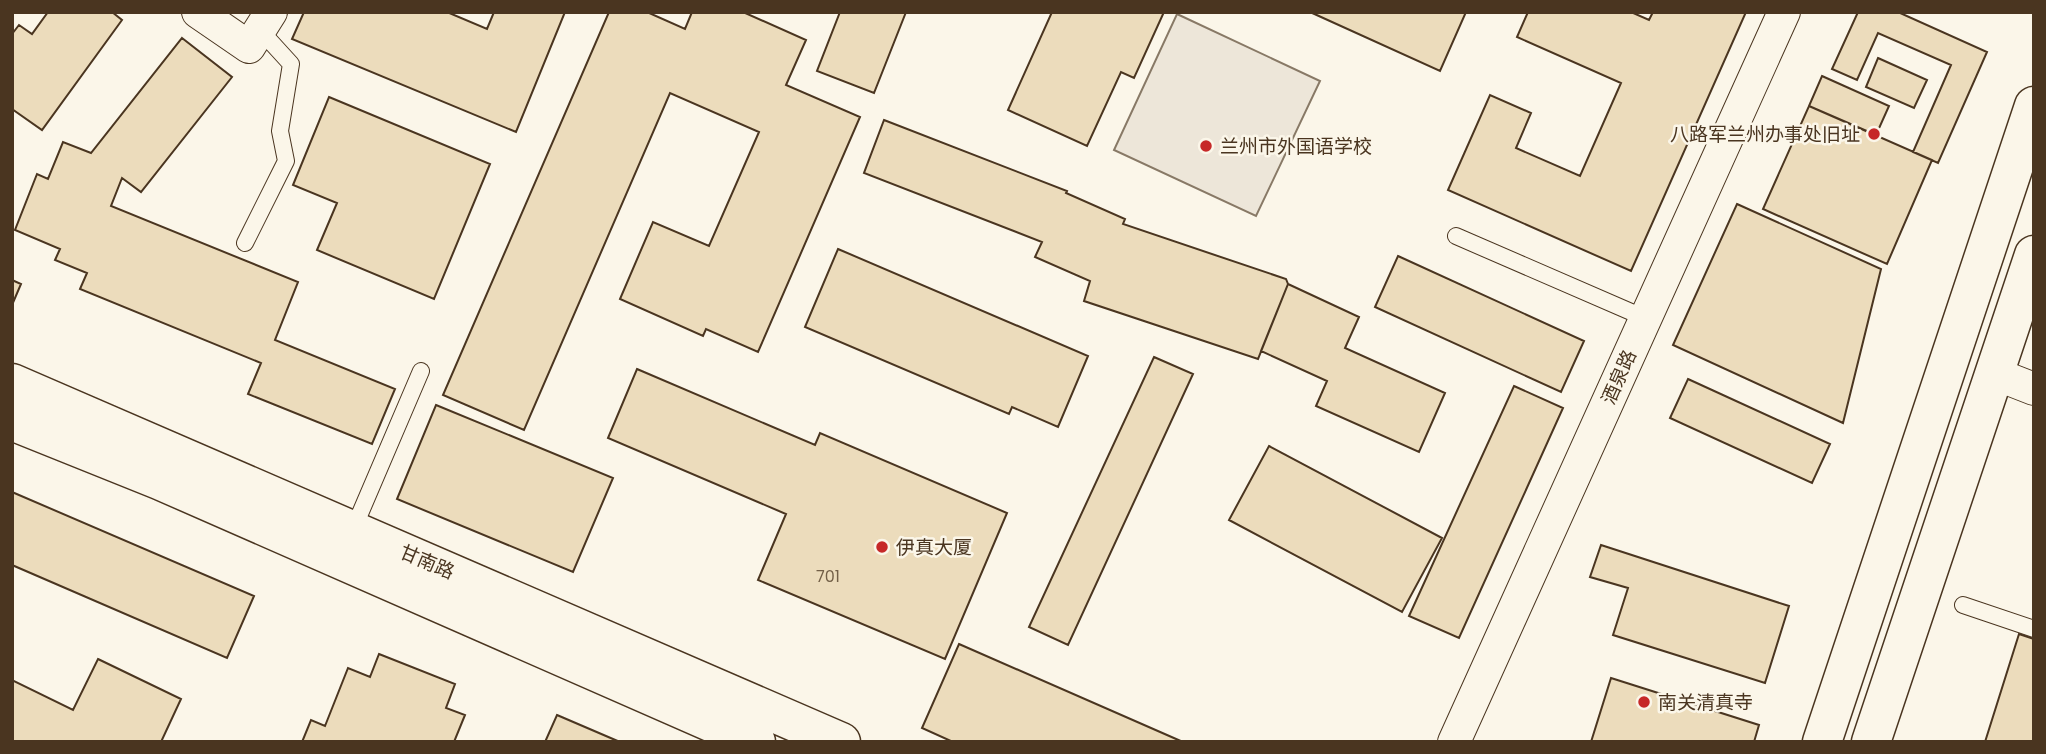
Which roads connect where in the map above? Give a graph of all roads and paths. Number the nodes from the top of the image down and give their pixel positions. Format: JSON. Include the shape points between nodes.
{"nodes":[{"id":1,"x":198,"y":12,"type":"edge"},
{"id":2,"x":1784,"y":12,"type":"edge"},
{"id":3,"x":265,"y":21,"type":"edge"},
{"id":4,"x":2034,"y":106,"type":"edge"},
{"id":5,"x":1456,"y":236,"type":"dead end"},
{"id":6,"x":246,"y":243,"type":"dead end"},
{"id":7,"x":2034,"y":255,"type":"edge"},
{"id":8,"x":1645,"y":318,"type":"junction"},
{"id":9,"x":421,"y":371,"type":"dead end"},
{"id":10,"x":1993,"y":373,"type":"junction"},
{"id":11,"x":12,"y":383,"type":"edge"},
{"id":12,"x":2034,"y":389,"type":"edge"},
{"id":13,"x":12,"y":421,"type":"edge"},
{"id":14,"x":353,"y":530,"type":"junction"},
{"id":15,"x":1963,"y":605,"type":"dead end"},
{"id":16,"x":2034,"y":629,"type":"edge"},
{"id":17,"x":756,"y":742,"type":"edge"},
{"id":18,"x":841,"y":742,"type":"edge"},
{"id":19,"x":1454,"y":742,"type":"edge"},
{"id":20,"x":1822,"y":742,"type":"edge"},
{"id":21,"x":1871,"y":742,"type":"edge"}],
"edges":[{"from":1,"to":3,"type":"street","via":[[249,47]]},
{"from":2,"to":8,"type":"street","name":"酒泉路"},
{"from":3,"to":6,"type":"lane","via":[[291,64],[280,131],[286,162]]},
{"from":4,"to":20,"type":"street"},
{"from":5,"to":8,"type":"lane"},
{"from":7,"to":10,"type":"street"},
{"from":8,"to":19,"type":"street","name":"酒泉路"},
{"from":9,"to":14,"type":"lane"},
{"from":10,"to":12,"type":"street"},
{"from":10,"to":21,"type":"street"},
{"from":11,"to":14,"type":"street","name":"甘南路"},
{"from":13,"to":17,"type":"street","name":"甘南路","via":[[183,490]]},
{"from":14,"to":18,"type":"street","name":"甘南路"},
{"from":15,"to":16,"type":"lane"}]}
